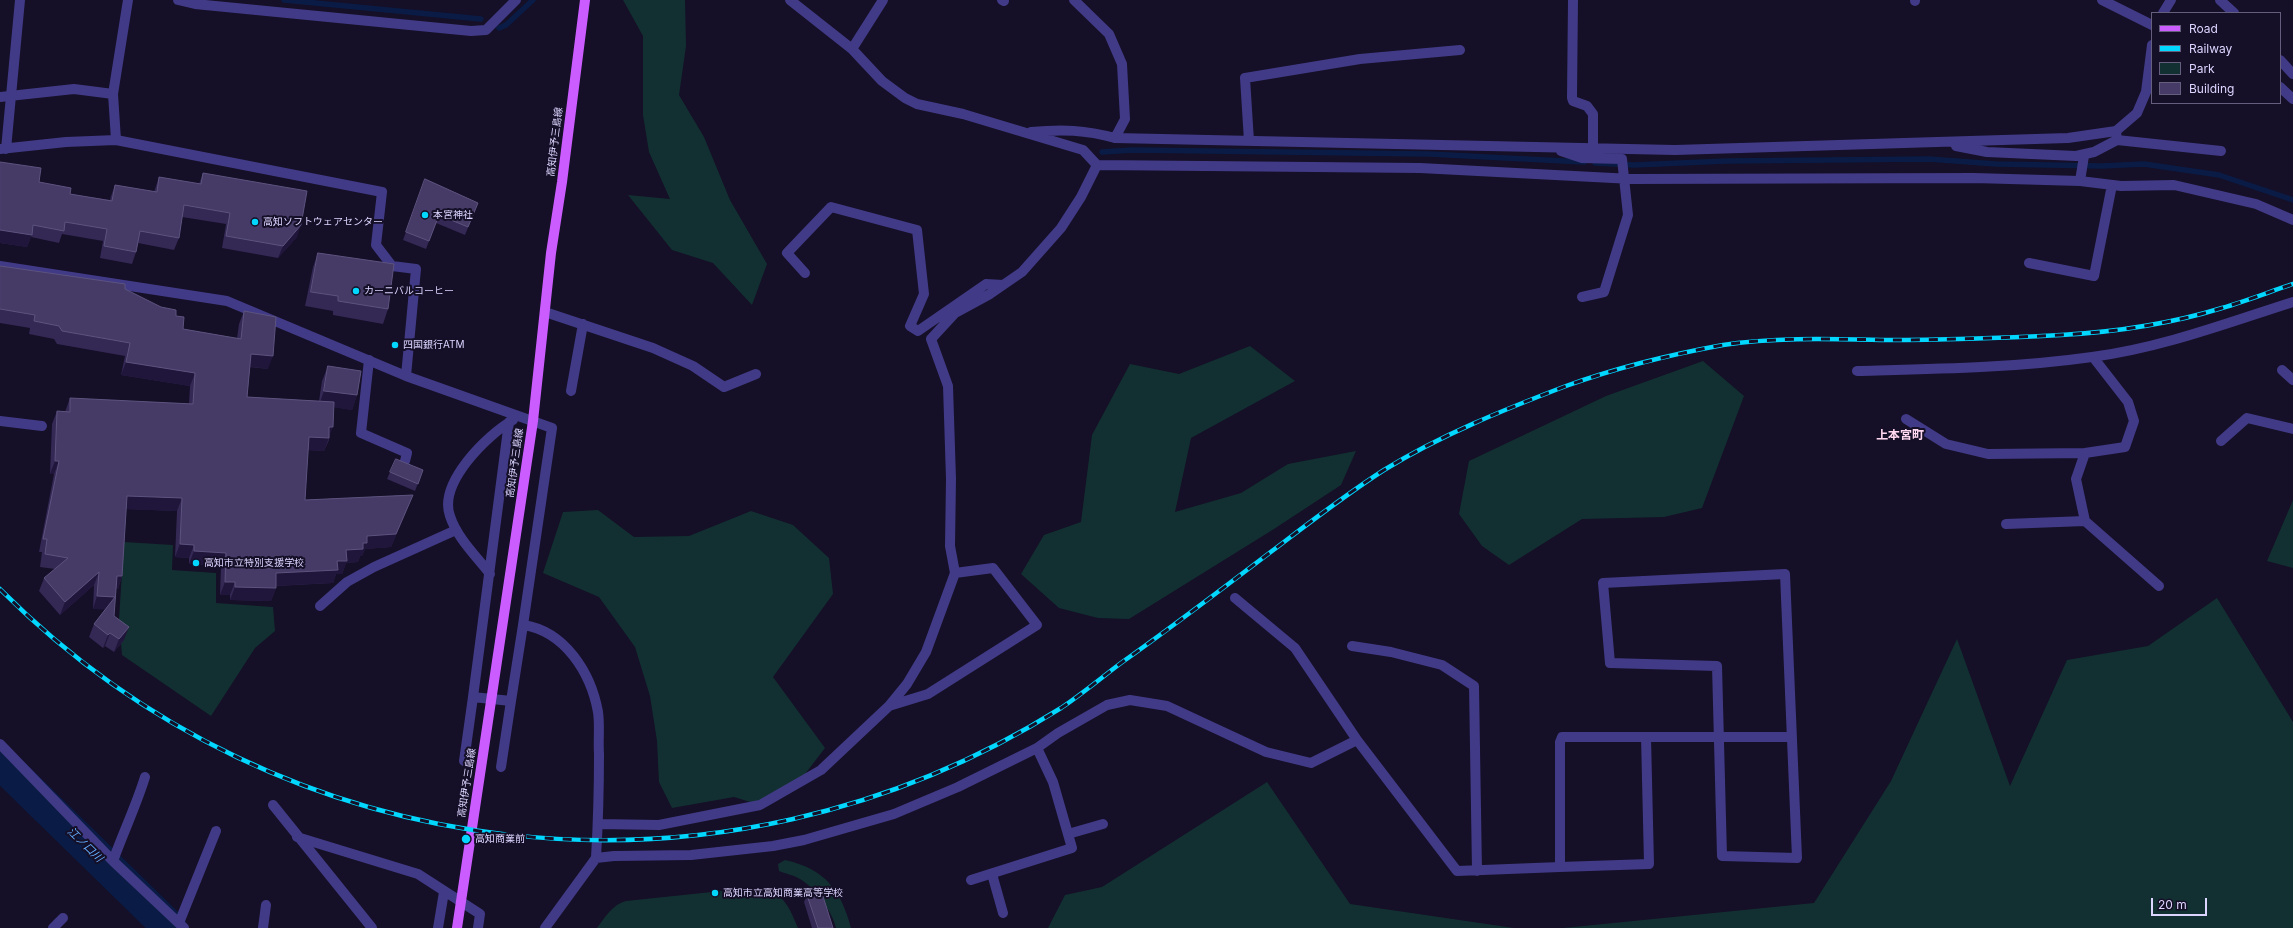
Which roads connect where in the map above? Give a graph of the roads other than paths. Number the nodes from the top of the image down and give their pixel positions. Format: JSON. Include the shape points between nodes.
{"nodes":[{"id":1,"x":20,"y":0,"type":"edge"},
{"id":2,"x":128,"y":0,"type":"edge"},
{"id":3,"x":178,"y":0,"type":"edge"},
{"id":4,"x":516,"y":0,"type":"edge"},
{"id":5,"x":585,"y":0,"type":"edge"},
{"id":6,"x":790,"y":0,"type":"edge"},
{"id":7,"x":883,"y":0,"type":"edge"},
{"id":8,"x":1074,"y":0,"type":"edge"},
{"id":9,"x":1573,"y":0,"type":"edge"},
{"id":10,"x":2102,"y":0,"type":"edge"},
{"id":11,"x":2171,"y":0,"type":"edge"},
{"id":12,"x":2220,"y":0,"type":"edge"},
{"id":13,"x":2164,"y":12,"type":"edge"},
{"id":14,"x":2233,"y":12,"type":"edge"},
{"id":15,"x":2151,"y":24,"type":"edge"},
{"id":16,"x":852,"y":49,"type":"junction"},
{"id":17,"x":1460,"y":50,"type":"dead end"},
{"id":18,"x":2151,"y":54,"type":"edge"},
{"id":19,"x":2281,"y":61,"type":"edge"},
{"id":20,"x":2293,"y":74,"type":"edge"},
{"id":21,"x":2281,"y":88,"type":"edge"},
{"id":22,"x":113,"y":94,"type":"junction"},
{"id":23,"x":0,"y":97,"type":"edge"},
{"id":24,"x":11,"y":97,"type":"junction"},
{"id":25,"x":2293,"y":99,"type":"edge"},
{"id":26,"x":1027,"y":133,"type":"junction"},
{"id":27,"x":2116,"y":135,"type":"junction"},
{"id":28,"x":1115,"y":138,"type":"junction"},
{"id":29,"x":116,"y":140,"type":"junction"},
{"id":30,"x":1249,"y":142,"type":"junction"},
{"id":31,"x":1934,"y":142,"type":"junction"},
{"id":32,"x":1551,"y":148,"type":"junction"},
{"id":33,"x":3,"y":149,"type":"edge"},
{"id":34,"x":1593,"y":149,"type":"junction"},
{"id":35,"x":2221,"y":151,"type":"dead end"},
{"id":36,"x":2084,"y":156,"type":"junction"},
{"id":37,"x":1097,"y":165,"type":"junction"},
{"id":38,"x":1623,"y":167,"type":"junction"},
{"id":39,"x":2080,"y":179,"type":"junction"},
{"id":40,"x":2112,"y":185,"type":"junction"},
{"id":41,"x":2293,"y":220,"type":"edge"},
{"id":42,"x":2029,"y":264,"type":"dead end"},
{"id":43,"x":0,"y":266,"type":"edge"},
{"id":44,"x":805,"y":273,"type":"dead end"},
{"id":45,"x":1003,"y":285,"type":"junction"},
{"id":46,"x":1582,"y":297,"type":"dead end"},
{"id":47,"x":2293,"y":302,"type":"edge"},
{"id":48,"x":545,"y":312,"type":"junction"},
{"id":49,"x":583,"y":324,"type":"junction"},
{"id":50,"x":2093,"y":357,"type":"junction"},
{"id":51,"x":369,"y":360,"type":"junction"},
{"id":52,"x":2282,"y":370,"type":"dead end"},
{"id":53,"x":1857,"y":371,"type":"dead end"},
{"id":54,"x":756,"y":374,"type":"dead end"},
{"id":55,"x":406,"y":376,"type":"junction"},
{"id":56,"x":2293,"y":380,"type":"edge"},
{"id":57,"x":571,"y":391,"type":"dead end"},
{"id":58,"x":520,"y":416,"type":"junction"},
{"id":59,"x":1906,"y":419,"type":"dead end"},
{"id":60,"x":0,"y":421,"type":"edge"},
{"id":61,"x":533,"y":421,"type":"junction"},
{"id":62,"x":509,"y":422,"type":"junction"},
{"id":63,"x":42,"y":426,"type":"dead end"},
{"id":64,"x":2293,"y":429,"type":"edge"},
{"id":65,"x":2221,"y":441,"type":"dead end"},
{"id":66,"x":2085,"y":453,"type":"junction"},
{"id":67,"x":405,"y":461,"type":"edge"},
{"id":68,"x":2085,"y":521,"type":"junction"},
{"id":69,"x":2006,"y":524,"type":"dead end"},
{"id":70,"x":456,"y":530,"type":"junction"},
{"id":71,"x":954,"y":573,"type":"junction"},
{"id":72,"x":490,"y":574,"type":"junction"},
{"id":73,"x":2159,"y":586,"type":"dead end"},
{"id":74,"x":1235,"y":598,"type":"dead end"},
{"id":75,"x":320,"y":606,"type":"dead end"},
{"id":76,"x":523,"y":625,"type":"junction"},
{"id":77,"x":1352,"y":646,"type":"dead end"},
{"id":78,"x":473,"y":697,"type":"junction"},
{"id":79,"x":511,"y":701,"type":"junction"},
{"id":80,"x":889,"y":706,"type":"junction"},
{"id":81,"x":1646,"y":737,"type":"junction"},
{"id":82,"x":1718,"y":737,"type":"junction"},
{"id":83,"x":1792,"y":737,"type":"junction"},
{"id":84,"x":1357,"y":740,"type":"junction"},
{"id":85,"x":0,"y":744,"type":"edge"},
{"id":86,"x":1038,"y":748,"type":"junction"},
{"id":87,"x":464,"y":761,"type":"dead end"},
{"id":88,"x":501,"y":767,"type":"dead end"},
{"id":89,"x":145,"y":777,"type":"dead end"},
{"id":90,"x":273,"y":805,"type":"dead end"},
{"id":91,"x":599,"y":824,"type":"junction"},
{"id":92,"x":1103,"y":824,"type":"dead end"},
{"id":93,"x":216,"y":830,"type":"dead end"},
{"id":94,"x":1068,"y":834,"type":"junction"},
{"id":95,"x":297,"y":837,"type":"junction"},
{"id":96,"x":596,"y":858,"type":"junction"},
{"id":97,"x":113,"y":861,"type":"junction"},
{"id":98,"x":1560,"y":867,"type":"junction"},
{"id":99,"x":1477,"y":871,"type":"junction"},
{"id":100,"x":992,"y":874,"type":"junction"},
{"id":101,"x":971,"y":880,"type":"dead end"},
{"id":102,"x":444,"y":892,"type":"junction"},
{"id":103,"x":266,"y":905,"type":"dead end"},
{"id":104,"x":1003,"y":913,"type":"dead end"},
{"id":105,"x":63,"y":918,"type":"dead end"},
{"id":106,"x":182,"y":926,"type":"edge"},
{"id":107,"x":54,"y":928,"type":"edge"},
{"id":108,"x":263,"y":928,"type":"edge"},
{"id":109,"x":372,"y":928,"type":"edge"},
{"id":110,"x":438,"y":928,"type":"edge"},
{"id":111,"x":457,"y":928,"type":"edge"},
{"id":112,"x":478,"y":928,"type":"edge"},
{"id":113,"x":545,"y":928,"type":"edge"}],
"edges":[{"from":1,"to":24,"type":"street"},
{"from":2,"to":22,"type":"street"},
{"from":3,"to":4,"type":"street","via":[[196,4],[471,31],[486,30]]},
{"from":5,"to":48,"type":"main road","name":"高知伊予三島線"},
{"from":6,"to":16,"type":"street"},
{"from":7,"to":16,"type":"street"},
{"from":8,"to":28,"type":"street","via":[[1109,34],[1122,64],[1125,119]]},
{"from":9,"to":34,"type":"street","via":[[1572,98],[1573,101],[1587,106],[1593,114]]},
{"from":10,"to":15,"type":"street"},
{"from":11,"to":13,"type":"street"},
{"from":12,"to":14,"type":"street"},
{"from":16,"to":26,"type":"street","via":[[892,90],[917,104],[963,114]]},
{"from":17,"to":30,"type":"street","via":[[1360,59],[1245,78]]},
{"from":18,"to":27,"type":"street","via":[[2146,92],[2137,113]]},
{"from":19,"to":20,"type":"street"},
{"from":21,"to":25,"type":"street"},
{"from":22,"to":24,"type":"street","via":[[74,89]]},
{"from":22,"to":29,"type":"street"},
{"from":23,"to":24,"type":"street"},
{"from":24,"to":33,"type":"street"},
{"from":26,"to":28,"type":"street","via":[[1059,129],[1087,131]]},
{"from":26,"to":37,"type":"street","via":[[1083,150]]},
{"from":27,"to":31,"type":"street"},
{"from":27,"to":35,"type":"street"},
{"from":27,"to":36,"type":"street"},
{"from":28,"to":30,"type":"street"},
{"from":29,"to":33,"type":"street"},
{"from":29,"to":55,"type":"street","via":[[382,192],[376,245],[392,266],[416,269]]},
{"from":30,"to":32,"type":"street"},
{"from":31,"to":34,"type":"street","via":[[1675,150]]},
{"from":31,"to":36,"type":"street","via":[[1987,152]]},
{"from":32,"to":34,"type":"street"},
{"from":32,"to":38,"type":"street"},
{"from":36,"to":39,"type":"street"},
{"from":37,"to":38,"type":"street"},
{"from":37,"to":45,"type":"street","via":[[1061,228],[1022,272]]},
{"from":38,"to":39,"type":"street","via":[[1883,177]]},
{"from":38,"to":46,"type":"street","via":[[1628,215],[1604,292]]},
{"from":39,"to":40,"type":"street"},
{"from":40,"to":41,"type":"street","via":[[2174,184],[2256,204]]},
{"from":40,"to":42,"type":"street","via":[[2094,276]]},
{"from":43,"to":51,"type":"street","via":[[227,301]]},
{"from":44,"to":45,"type":"street","via":[[787,253],[830,207],[917,230],[924,294],[910,326],[918,331],[986,284]]},
{"from":45,"to":71,"type":"street","via":[[955,313],[931,339],[948,386],[950,546]]},
{"from":47,"to":50,"type":"street","via":[[2160,344]]},
{"from":48,"to":49,"type":"street"},
{"from":48,"to":61,"type":"main road","name":"高知伊予三島線"},
{"from":49,"to":54,"type":"street","via":[[653,348],[693,366],[724,386]]},
{"from":49,"to":57,"type":"street"},
{"from":50,"to":53,"type":"street","via":[[2006,366]]},
{"from":50,"to":66,"type":"street","via":[[2128,402],[2134,421],[2125,447]]},
{"from":51,"to":55,"type":"street"},
{"from":51,"to":67,"type":"street","via":[[361,433],[407,453]]},
{"from":52,"to":56,"type":"street"},
{"from":55,"to":58,"type":"street"},
{"from":58,"to":61,"type":"street"},
{"from":58,"to":62,"type":"street"},
{"from":59,"to":66,"type":"street","via":[[1946,444],[1988,454]]},
{"from":60,"to":63,"type":"street"},
{"from":61,"to":76,"type":"street","via":[[552,428]]},
{"from":61,"to":111,"type":"main road","name":"高知伊予三島線"},
{"from":62,"to":70,"type":"street","via":[[469,460],[452,485],[447,499],[449,516]]},
{"from":62,"to":72,"type":"street"},
{"from":64,"to":65,"type":"street","via":[[2248,418]]},
{"from":66,"to":68,"type":"street","via":[[2076,479]]},
{"from":68,"to":69,"type":"street"},
{"from":68,"to":73,"type":"street"},
{"from":70,"to":72,"type":"street"},
{"from":70,"to":75,"type":"street","via":[[346,582]]},
{"from":71,"to":80,"type":"street","via":[[926,652],[907,684]]},
{"from":71,"to":80,"type":"street","via":[[993,568],[1037,625],[928,694]]},
{"from":72,"to":78,"type":"street"},
{"from":74,"to":84,"type":"street","via":[[1295,648]]},
{"from":76,"to":79,"type":"street"},
{"from":76,"to":91,"type":"street","via":[[534,626],[558,640],[575,656],[588,676],[598,712]]},
{"from":77,"to":99,"type":"street","via":[[1391,652],[1442,665],[1474,686]]},
{"from":78,"to":79,"type":"street"},
{"from":78,"to":87,"type":"street"},
{"from":79,"to":88,"type":"street"},
{"from":80,"to":91,"type":"street","via":[[821,770],[760,804],[658,825]]},
{"from":81,"to":82,"type":"street"},
{"from":81,"to":98,"type":"street","via":[[1562,737]]},
{"from":81,"to":98,"type":"street","via":[[1649,864]]},
{"from":82,"to":83,"type":"street"},
{"from":82,"to":83,"type":"street","via":[[1722,856],[1797,858]]},
{"from":82,"to":83,"type":"street","via":[[1716,666],[1610,663],[1603,583],[1785,574]]},
{"from":84,"to":86,"type":"street","via":[[1310,763],[1266,752],[1167,706],[1130,700],[1107,705],[1058,733]]},
{"from":84,"to":99,"type":"street","via":[[1457,871]]},
{"from":85,"to":97,"type":"street"},
{"from":86,"to":94,"type":"street","via":[[1052,782]]},
{"from":86,"to":96,"type":"street","via":[[958,787],[894,814],[804,840],[691,855]]},
{"from":89,"to":97,"type":"street","via":[[132,818],[126,826]]},
{"from":90,"to":95,"type":"street"},
{"from":91,"to":96,"type":"street"},
{"from":92,"to":94,"type":"street"},
{"from":93,"to":106,"type":"street"},
{"from":94,"to":100,"type":"street","via":[[1072,848]]},
{"from":95,"to":102,"type":"street","via":[[418,874]]},
{"from":95,"to":109,"type":"street"},
{"from":96,"to":113,"type":"street"},
{"from":97,"to":106,"type":"street"},
{"from":98,"to":99,"type":"street"},
{"from":100,"to":101,"type":"street"},
{"from":100,"to":104,"type":"street"},
{"from":102,"to":110,"type":"street"},
{"from":102,"to":112,"type":"street","via":[[480,914]]},
{"from":103,"to":108,"type":"street"},
{"from":105,"to":107,"type":"street"}]}
